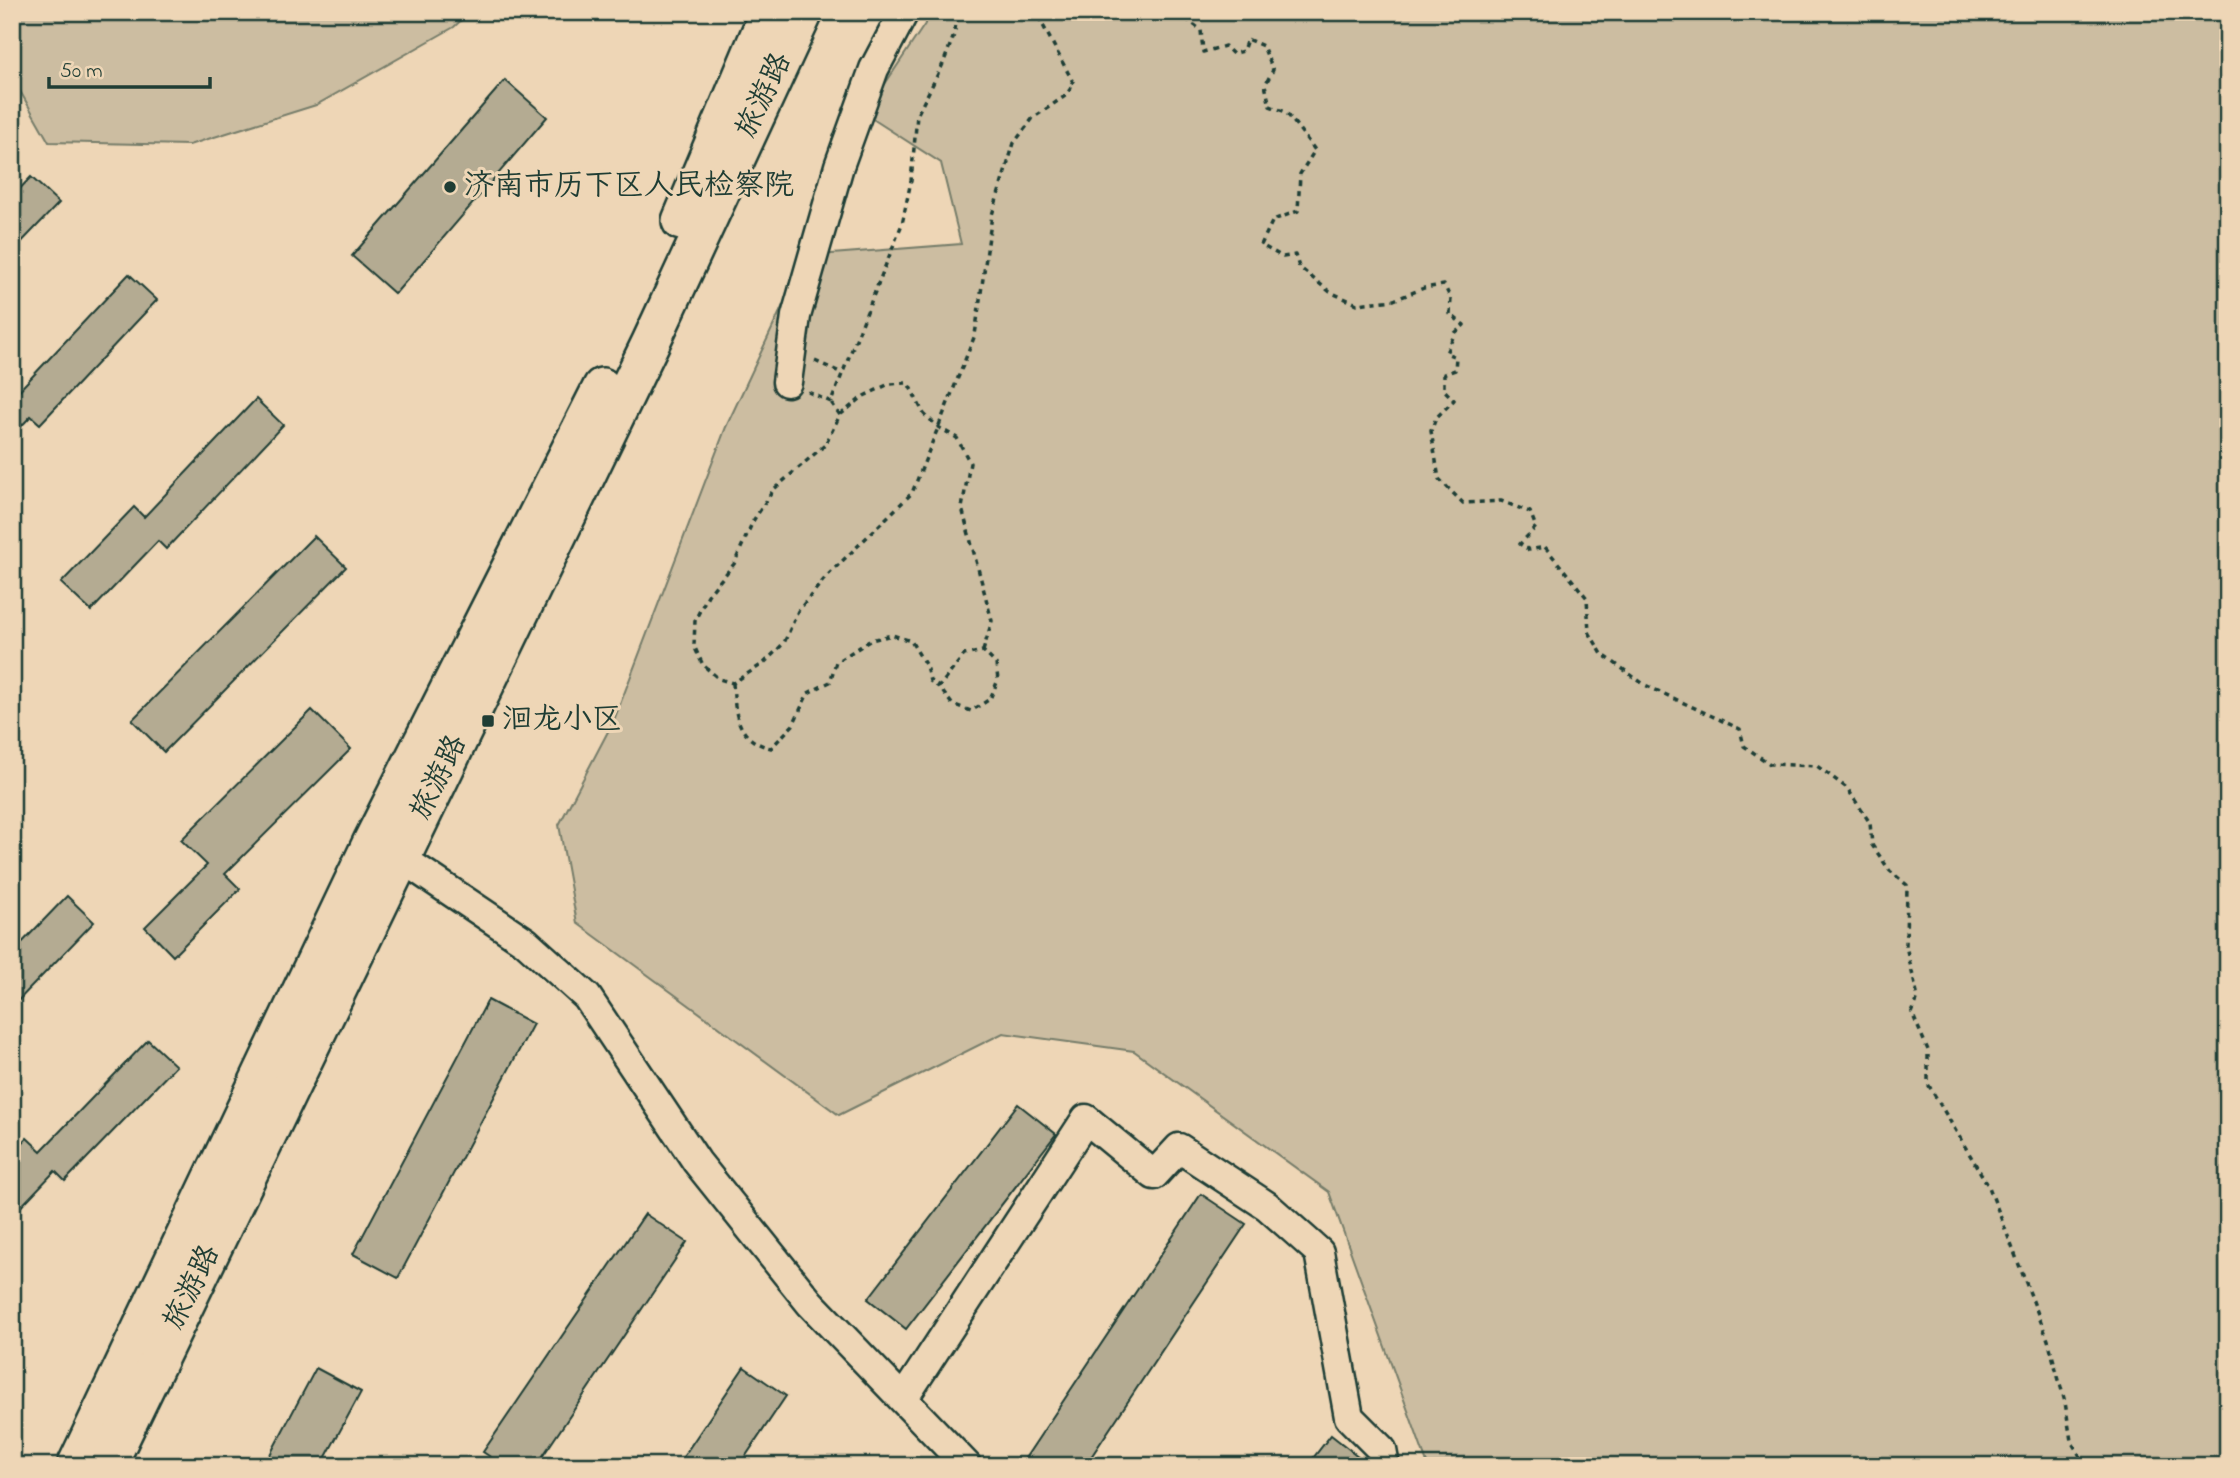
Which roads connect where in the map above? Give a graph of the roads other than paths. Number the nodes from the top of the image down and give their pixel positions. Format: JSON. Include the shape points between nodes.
{"nodes":[{"id":1,"x":769,"y":12,"type":"edge"},
{"id":2,"x":804,"y":12,"type":"edge"},
{"id":3,"x":904,"y":12,"type":"edge"},
{"id":4,"x":786,"y":382,"type":"dead end"},
{"id":5,"x":387,"y":850,"type":"junction"},
{"id":6,"x":903,"y":1399,"type":"junction"},
{"id":7,"x":76,"y":1466,"type":"edge"},
{"id":8,"x":107,"y":1466,"type":"edge"},
{"id":9,"x":968,"y":1466,"type":"edge"},
{"id":10,"x":1385,"y":1466,"type":"edge"}],
"edges":[{"from":1,"to":5,"type":"main road","name":"旅游路","via":[[655,280]]},
{"from":2,"to":5,"type":"main road","name":"旅游路","via":[[651,342]]},
{"from":3,"to":4,"type":"street","via":[[874,69],[839,166],[796,316]]},
{"from":5,"to":6,"type":"street","via":[[526,942],[587,997],[697,1162],[810,1303]]},
{"from":5,"to":7,"type":"main road","name":"旅游路"},
{"from":5,"to":8,"type":"main road","name":"旅游路"},
{"from":6,"to":9,"type":"street"},
{"from":6,"to":10,"type":"street","via":[[1086,1119],[1154,1175],[1179,1148],[1266,1206],[1319,1252],[1349,1417],[1382,1450]]}]}
